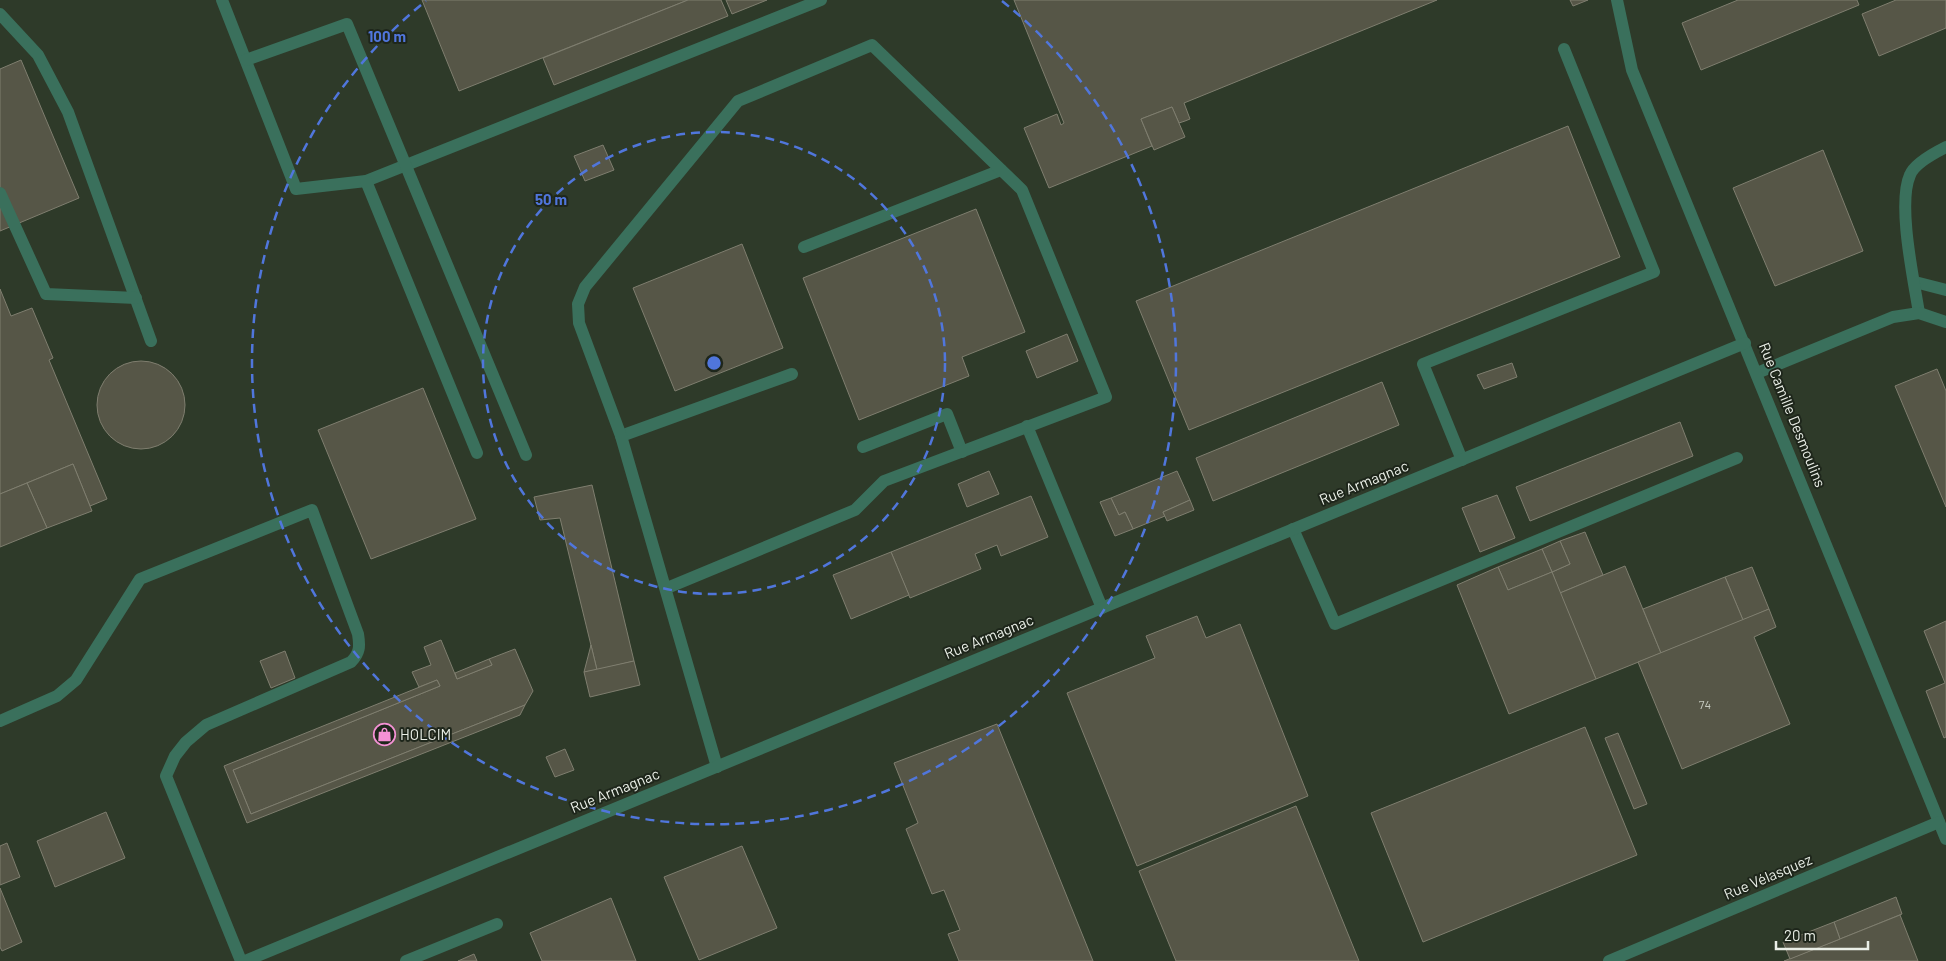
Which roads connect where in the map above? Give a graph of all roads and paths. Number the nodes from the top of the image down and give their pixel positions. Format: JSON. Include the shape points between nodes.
{"nodes":[{"id":1,"x":222,"y":0,"type":"edge"},
{"id":2,"x":822,"y":0,"type":"edge"},
{"id":3,"x":1617,"y":0,"type":"edge"},
{"id":4,"x":0,"y":14,"type":"edge"},
{"id":5,"x":1564,"y":49,"type":"dead end"},
{"id":6,"x":246,"y":60,"type":"junction"},
{"id":7,"x":1946,"y":147,"type":"edge"},
{"id":8,"x":407,"y":165,"type":"junction"},
{"id":9,"x":1001,"y":170,"type":"junction"},
{"id":10,"x":366,"y":181,"type":"junction"},
{"id":11,"x":0,"y":193,"type":"edge"},
{"id":12,"x":804,"y":247,"type":"dead end"},
{"id":13,"x":1915,"y":282,"type":"junction"},
{"id":14,"x":1946,"y":290,"type":"edge"},
{"id":15,"x":136,"y":298,"type":"junction"},
{"id":16,"x":1919,"y":313,"type":"junction"},
{"id":17,"x":1946,"y":322,"type":"edge"},
{"id":18,"x":151,"y":341,"type":"dead end"},
{"id":19,"x":1745,"y":343,"type":"junction"},
{"id":20,"x":1757,"y":373,"type":"junction"},
{"id":21,"x":792,"y":374,"type":"dead end"},
{"id":22,"x":1027,"y":426,"type":"junction"},
{"id":23,"x":621,"y":436,"type":"junction"},
{"id":24,"x":863,"y":447,"type":"dead end"},
{"id":25,"x":962,"y":452,"type":"junction"},
{"id":26,"x":477,"y":453,"type":"dead end"},
{"id":27,"x":526,"y":454,"type":"dead end"},
{"id":28,"x":1736,"y":458,"type":"dead end"},
{"id":29,"x":1462,"y":460,"type":"junction"},
{"id":30,"x":1293,"y":530,"type":"junction"},
{"id":31,"x":667,"y":588,"type":"junction"},
{"id":32,"x":1102,"y":608,"type":"junction"},
{"id":33,"x":0,"y":721,"type":"edge"},
{"id":34,"x":717,"y":767,"type":"junction"},
{"id":35,"x":1943,"y":821,"type":"edge"},
{"id":36,"x":1946,"y":839,"type":"edge"},
{"id":37,"x":497,"y":924,"type":"dead end"},
{"id":38,"x":241,"y":961,"type":"edge"},
{"id":39,"x":245,"y":961,"type":"edge"},
{"id":40,"x":406,"y":961,"type":"edge"},
{"id":41,"x":1608,"y":961,"type":"edge"}],
"edges":[{"from":1,"to":6,"type":"street"},
{"from":2,"to":8,"type":"street"},
{"from":3,"to":19,"type":"street","name":"Rue Camille Desmoulins","via":[[1632,70]]},
{"from":4,"to":15,"type":"street","via":[[38,55],[68,112]]},
{"from":5,"to":29,"type":"street","via":[[1654,272],[1423,364]]},
{"from":6,"to":8,"type":"street","via":[[347,24]]},
{"from":6,"to":10,"type":"street","via":[[296,189]]},
{"from":7,"to":13,"type":"street","via":[[1932,153],[1910,173],[1905,193]]},
{"from":8,"to":10,"type":"street"},
{"from":8,"to":27,"type":"street"},
{"from":9,"to":12,"type":"street"},
{"from":9,"to":22,"type":"street","via":[[1022,190],[1106,397]]},
{"from":9,"to":23,"type":"street","via":[[872,45],[738,101],[585,287],[578,304],[579,323]]},
{"from":10,"to":26,"type":"street"},
{"from":11,"to":15,"type":"street","via":[[46,294]]},
{"from":13,"to":14,"type":"street"},
{"from":13,"to":16,"type":"street"},
{"from":15,"to":18,"type":"street"},
{"from":16,"to":17,"type":"street"},
{"from":16,"to":20,"type":"street","via":[[1893,317]]},
{"from":19,"to":20,"type":"street","name":"Rue Camille Desmoulins"},
{"from":19,"to":29,"type":"street","name":"Rue Armagnac"},
{"from":20,"to":35,"type":"street","name":"Rue Camille Desmoulins"},
{"from":21,"to":23,"type":"street"},
{"from":22,"to":25,"type":"street"},
{"from":22,"to":32,"type":"street"},
{"from":23,"to":31,"type":"street"},
{"from":24,"to":25,"type":"street","via":[[947,414]]},
{"from":25,"to":31,"type":"street","via":[[884,482],[855,510]]},
{"from":28,"to":30,"type":"street","via":[[1335,624]]},
{"from":29,"to":30,"type":"street","name":"Rue Armagnac"},
{"from":30,"to":32,"type":"street","name":"Rue Armagnac"},
{"from":31,"to":34,"type":"street"},
{"from":32,"to":34,"type":"street","name":"Rue Armagnac"},
{"from":33,"to":38,"type":"street","via":[[58,696],[76,680],[140,579],[312,510],[358,634],[358,655],[352,662],[206,725],[175,756],[166,776]]},
{"from":34,"to":39,"type":"street","name":"Rue Armagnac"},
{"from":35,"to":36,"type":"street","name":"Rue Camille Desmoulins"},
{"from":35,"to":41,"type":"street","name":"Rue Vélasquez"},
{"from":37,"to":40,"type":"street"}]}
